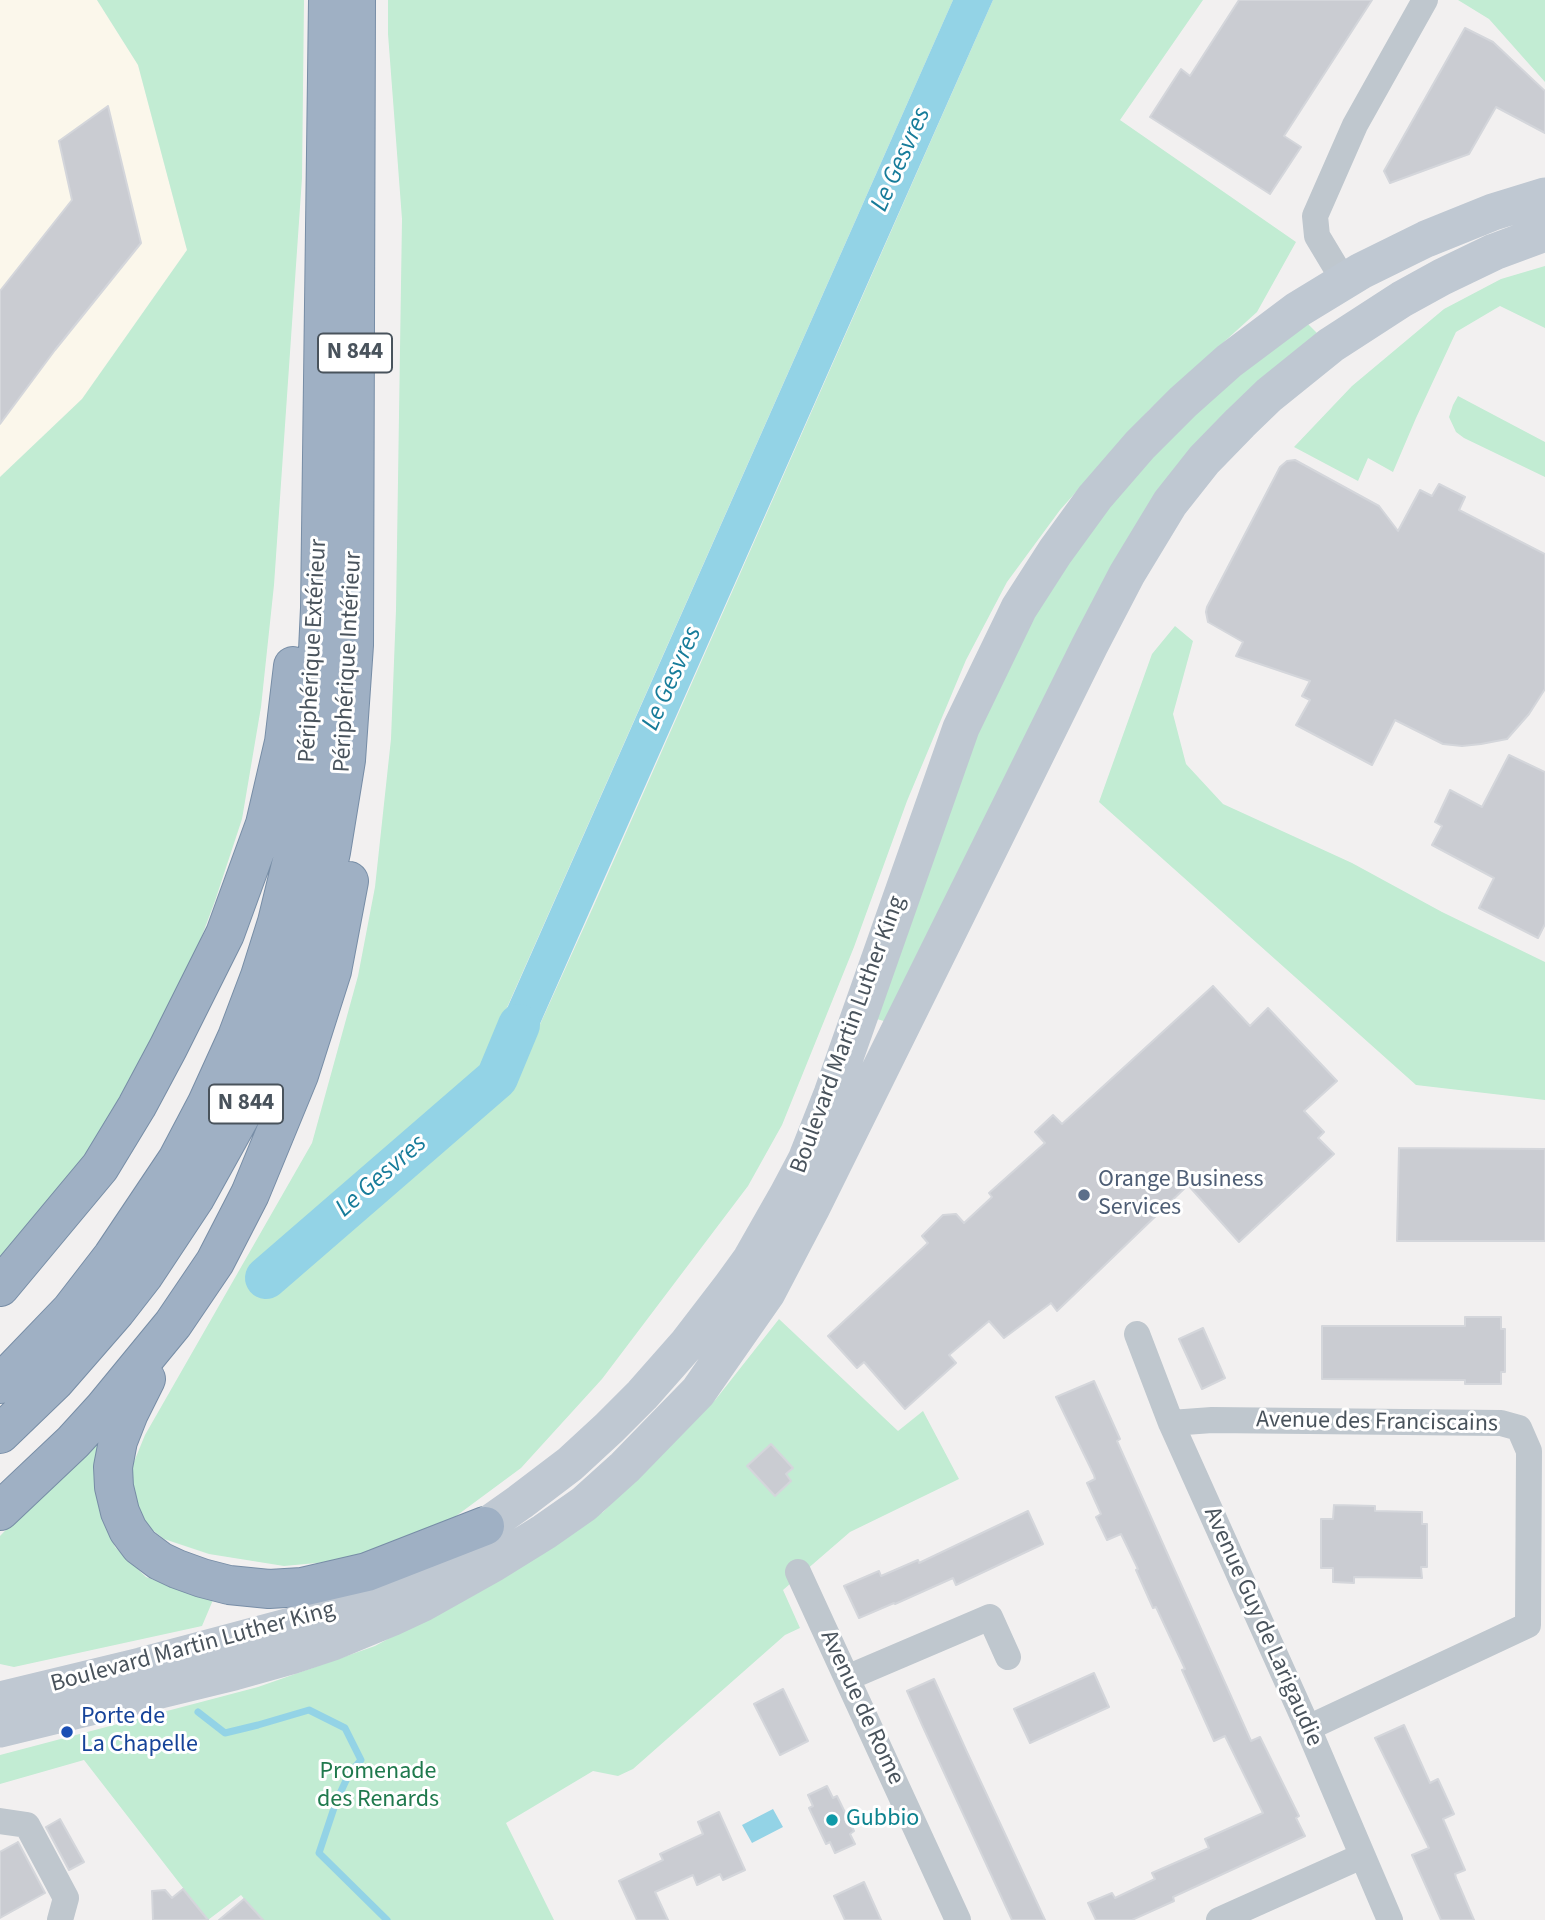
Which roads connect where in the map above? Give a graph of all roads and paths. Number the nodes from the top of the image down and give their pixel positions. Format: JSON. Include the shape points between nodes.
{"nodes":[{"id":1,"x":328,"y":0,"type":"edge"},
{"id":2,"x":356,"y":0,"type":"edge"},
{"id":3,"x":1425,"y":0,"type":"edge"},
{"id":4,"x":1545,"y":197,"type":"edge"},
{"id":5,"x":1545,"y":233,"type":"edge"},
{"id":6,"x":1344,"y":281,"type":"junction"},
{"id":7,"x":320,"y":608,"type":"junction"},
{"id":8,"x":351,"y":705,"type":"junction"},
{"id":9,"x":0,"y":1287,"type":"edge"},
{"id":10,"x":173,"y":1324,"type":"junction"},
{"id":11,"x":1137,"y":1334,"type":"dead end"},
{"id":12,"x":0,"y":1384,"type":"edge"},
{"id":13,"x":1171,"y":1423,"type":"junction"},
{"id":14,"x":0,"y":1434,"type":"edge"},
{"id":15,"x":0,"y":1511,"type":"edge"},
{"id":16,"x":485,"y":1526,"type":"junction"},
{"id":17,"x":798,"y":1572,"type":"dead end"},
{"id":18,"x":1008,"y":1657,"type":"dead end"},
{"id":19,"x":847,"y":1678,"type":"junction"},
{"id":20,"x":0,"y":1700,"type":"edge"},
{"id":21,"x":1308,"y":1728,"type":"junction"},
{"id":22,"x":0,"y":1729,"type":"edge"},
{"id":23,"x":0,"y":1821,"type":"edge"},
{"id":24,"x":1362,"y":1856,"type":"junction"},
{"id":25,"x":60,"y":1920,"type":"edge"},
{"id":26,"x":958,"y":1920,"type":"edge"},
{"id":27,"x":1219,"y":1920,"type":"edge"},
{"id":28,"x":1390,"y":1920,"type":"edge"}],
"edges":[{"from":1,"to":7,"type":"highway","name":"Périphérique Extérieur","number":"N 844"},
{"from":2,"to":8,"type":"highway","name":"Périphérique Intérieur","number":"N 844"},
{"from":3,"to":6,"type":"street","via":[[1355,125],[1315,216],[1317,236]]},
{"from":4,"to":6,"type":"main road","name":"Boulevard Martin Luther King","via":[[1426,239]]},
{"from":5,"to":22,"type":"main road","name":"Boulevard Martin Luther King","via":[[1441,277],[1331,345],[1269,395],[1204,460],[1170,503],[1090,645],[767,1293],[698,1392],[625,1467],[544,1532],[391,1618],[279,1659]]},
{"from":6,"to":16,"type":"main road","name":"Boulevard Martin Luther King","via":[[1263,335],[1183,402],[1104,487],[1055,552],[1019,608],[961,728],[828,1105],[771,1227],[730,1289],[642,1395],[570,1464]]},
{"from":7,"to":9,"type":"highway","via":[[296,645],[284,742],[265,824],[225,934],[168,1048],[100,1167]]},
{"from":7,"to":12,"type":"highway","name":"Périphérique Extérieur","number":"N 844","via":[[313,734],[297,840],[277,922],[237,1037],[177,1160],[112,1258],[71,1310]]},
{"from":8,"to":10,"type":"highway","via":[[371,741],[332,971],[299,1076],[250,1194],[215,1262]]},
{"from":8,"to":14,"type":"highway","name":"Périphérique Intérieur","number":"N 844","via":[[331,852],[311,936],[279,1029],[241,1115],[195,1198],[137,1284],[86,1347]]},
{"from":10,"to":15,"type":"highway","via":[[73,1442]]},
{"from":10,"to":16,"type":"highway","via":[[129,1413],[114,1467],[114,1488],[128,1530],[160,1561],[229,1585],[302,1587],[367,1572]]},
{"from":11,"to":13,"type":"street","name":"Avenue Guy de Larigaudie"},
{"from":13,"to":21,"type":"street","name":"Avenue Guy de Larigaudie"},
{"from":13,"to":21,"type":"street","name":"Avenue des Franciscains","via":[[1501,1423],[1519,1427],[1529,1451],[1528,1625]]},
{"from":16,"to":20,"type":"main road","name":"Boulevard Martin Luther King","via":[[428,1567],[310,1621]]},
{"from":17,"to":19,"type":"street","name":"Avenue de Rome"},
{"from":18,"to":19,"type":"street","via":[[990,1617]]},
{"from":19,"to":26,"type":"street","name":"Avenue de Rome"},
{"from":21,"to":24,"type":"street","name":"Avenue Guy de Larigaudie"},
{"from":23,"to":25,"type":"street","via":[[27,1825],[65,1898]]},
{"from":24,"to":27,"type":"street"},
{"from":24,"to":28,"type":"street","name":"Avenue Guy de Larigaudie"}]}
